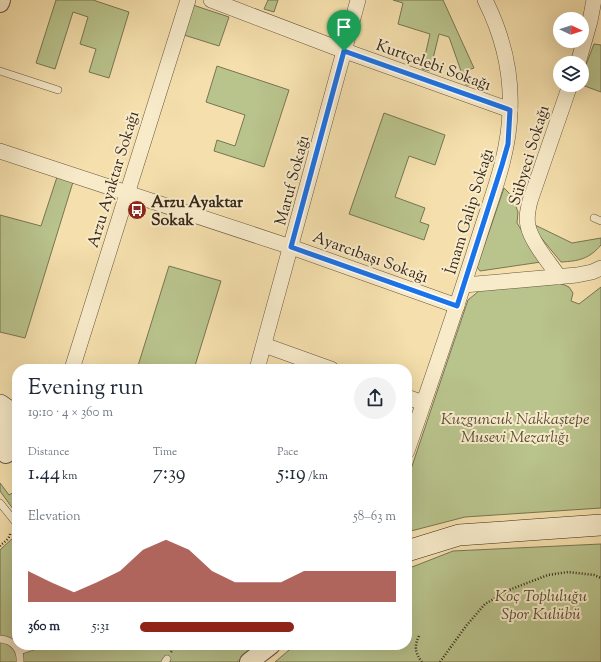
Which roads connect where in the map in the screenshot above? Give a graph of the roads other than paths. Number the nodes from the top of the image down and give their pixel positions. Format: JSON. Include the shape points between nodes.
{"nodes":[{"id":1,"x":188,"y":0,"type":"edge"},
{"id":2,"x":211,"y":0,"type":"edge"},
{"id":3,"x":358,"y":0,"type":"edge"},
{"id":4,"x":486,"y":0,"type":"edge"},
{"id":5,"x":594,"y":0,"type":"edge"},
{"id":6,"x":344,"y":51,"type":"junction"},
{"id":7,"x":580,"y":56,"type":"edge"},
{"id":8,"x":0,"y":71,"type":"edge"},
{"id":9,"x":58,"y":90,"type":"dead end"},
{"id":10,"x":567,"y":92,"type":"edge"},
{"id":11,"x":510,"y":110,"type":"junction"},
{"id":12,"x":0,"y":150,"type":"edge"},
{"id":13,"x":127,"y":192,"type":"junction"},
{"id":14,"x":291,"y":247,"type":"junction"},
{"id":15,"x":601,"y":268,"type":"edge"},
{"id":16,"x":559,"y":277,"type":"junction"},
{"id":17,"x":464,"y":285,"type":"junction"},
{"id":18,"x":457,"y":306,"type":"junction"},
{"id":19,"x":264,"y":345,"type":"junction"},
{"id":20,"x":74,"y":364,"type":"edge"},
{"id":21,"x":258,"y":364,"type":"edge"},
{"id":22,"x":317,"y":364,"type":"edge"},
{"id":23,"x":412,"y":399,"type":"edge"},
{"id":24,"x":424,"y":403,"type":"junction"},
{"id":25,"x":0,"y":405,"type":"edge"},
{"id":26,"x":0,"y":412,"type":"edge"},
{"id":27,"x":12,"y":413,"type":"edge"},
{"id":28,"x":412,"y":437,"type":"edge"},
{"id":29,"x":8,"y":452,"type":"edge"},
{"id":30,"x":0,"y":503,"type":"edge"},
{"id":31,"x":12,"y":518,"type":"edge"},
{"id":32,"x":601,"y":525,"type":"edge"},
{"id":33,"x":412,"y":549,"type":"edge"},
{"id":34,"x":0,"y":639,"type":"edge"},
{"id":35,"x":12,"y":643,"type":"edge"},
{"id":36,"x":22,"y":650,"type":"edge"},
{"id":37,"x":265,"y":650,"type":"edge"},
{"id":38,"x":19,"y":651,"type":"joint"},
{"id":39,"x":20,"y":662,"type":"edge"},
{"id":40,"x":249,"y":662,"type":"edge"}],
"edges":[{"from":1,"to":13,"type":"street","name":"Arzu Ayaktar Sokağı"},
{"from":2,"to":6,"type":"street","name":"Kurtçelebi Sokağı"},
{"from":3,"to":6,"type":"street","name":"Maruf Sokağı"},
{"from":4,"to":11,"type":"street","name":"İmam Galip Sokağı","via":[[496,21],[509,71]]},
{"from":5,"to":7,"type":"street"},
{"from":6,"to":11,"type":"street","name":"Kurtçelebi Sokağı"},
{"from":6,"to":14,"type":"street","name":"Maruf Sokağı"},
{"from":8,"to":9,"type":"lane"},
{"from":10,"to":16,"type":"street","name":"Sübyeci Sokağı","via":[[527,213],[528,226],[533,238]]},
{"from":11,"to":17,"type":"street","name":"İmam Galip Sokağı","via":[[508,144]]},
{"from":12,"to":13,"type":"street","name":"Ayarcıbaşı Sokağı"},
{"from":13,"to":14,"type":"street","name":"Ayarcıbaşı Sokağı"},
{"from":13,"to":20,"type":"street","name":"Arzu Ayaktar Sokağı"},
{"from":14,"to":18,"type":"street","name":"Ayarcıbaşı Sokağı"},
{"from":14,"to":19,"type":"street","name":"Maruf Sokağı"},
{"from":15,"to":16,"type":"street","via":[[592,272]]},
{"from":16,"to":17,"type":"street"},
{"from":17,"to":18,"type":"street","name":"İmam Galip Sokağı"},
{"from":18,"to":24,"type":"street","name":"İmam Galip Sokağı"},
{"from":19,"to":21,"type":"street","name":"Maruf Sokağı"},
{"from":19,"to":22,"type":"street"},
{"from":23,"to":24,"type":"street"},
{"from":24,"to":28,"type":"street","name":"İmam Galip Sokağı"},
{"from":25,"to":27,"type":"main road"},
{"from":26,"to":29,"type":"street","via":[[7,429]]},
{"from":30,"to":31,"type":"lane"},
{"from":32,"to":33,"type":"main road","via":[[459,535]]},
{"from":34,"to":35,"type":"lane"},
{"from":36,"to":38,"type":"lane"},
{"from":37,"to":40,"type":"street"},
{"from":38,"to":39,"type":"lane"}]}
